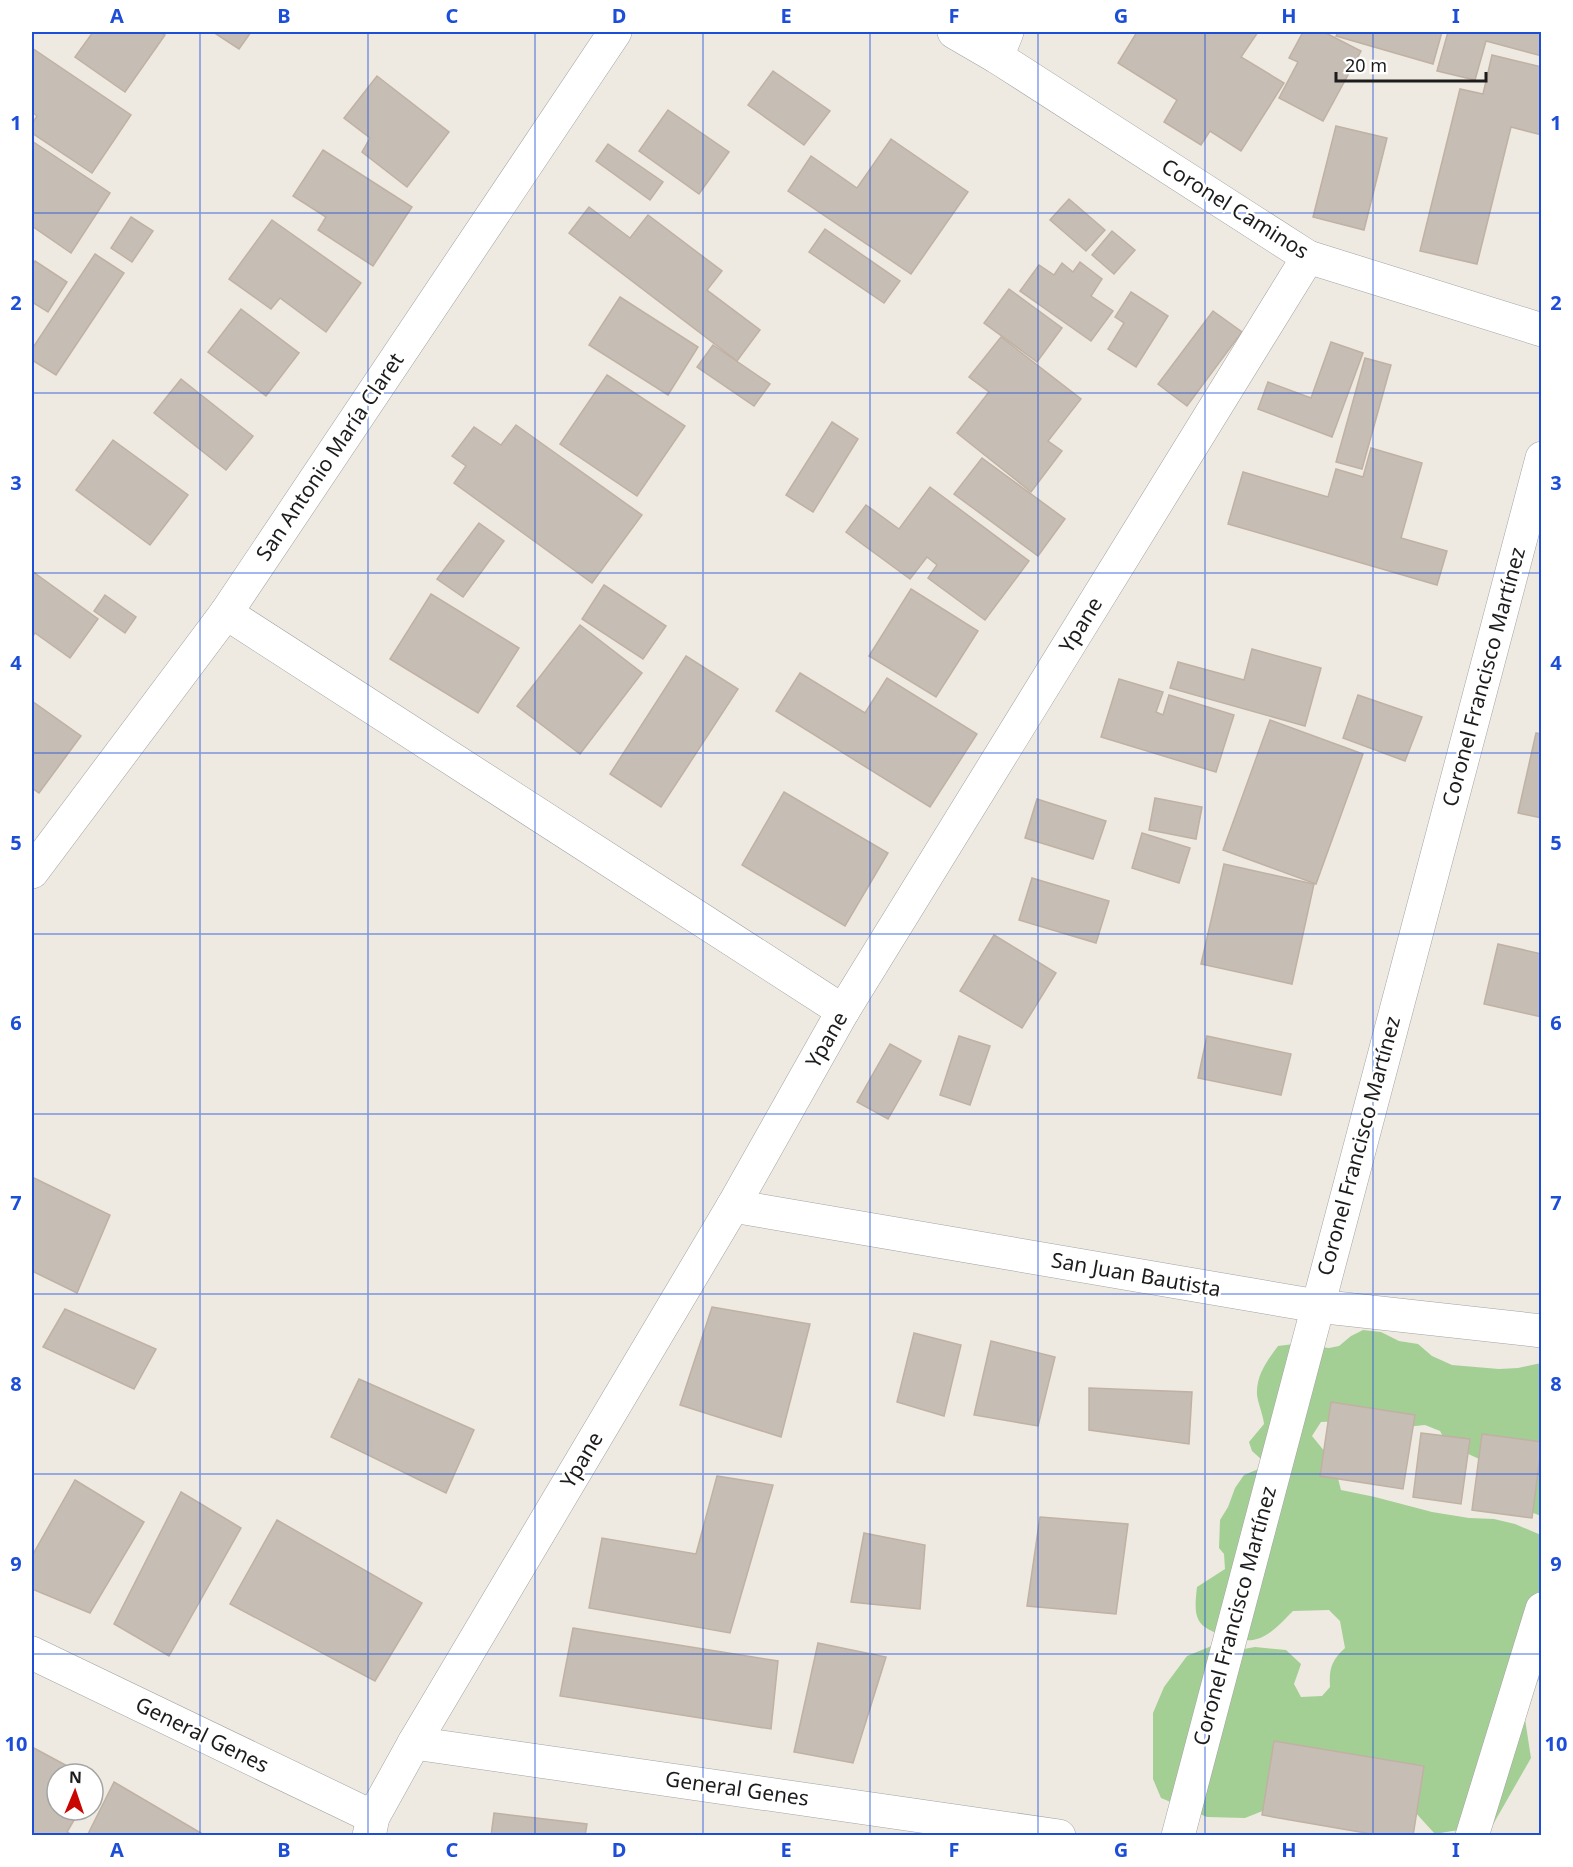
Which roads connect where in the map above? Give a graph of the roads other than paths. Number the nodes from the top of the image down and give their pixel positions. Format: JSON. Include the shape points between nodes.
{"nodes":[{"id":1,"x":615,"y":32,"type":"edge"},
{"id":2,"x":954,"y":32,"type":"edge"},
{"id":3,"x":1002,"y":44,"type":"edge"},
{"id":4,"x":1308,"y":257,"type":"junction"},
{"id":5,"x":1542,"y":330,"type":"edge"},
{"id":6,"x":1542,"y":458,"type":"edge"},
{"id":7,"x":226,"y":613,"type":"junction"},
{"id":8,"x":32,"y":872,"type":"edge"},
{"id":9,"x":843,"y":1011,"type":"junction"},
{"id":10,"x":733,"y":1206,"type":"junction"},
{"id":11,"x":1317,"y":1306,"type":"junction"},
{"id":12,"x":1542,"y":1331,"type":"edge"},
{"id":13,"x":1542,"y":1609,"type":"edge"},
{"id":14,"x":32,"y":1653,"type":"edge"},
{"id":15,"x":414,"y":1743,"type":"junction"},
{"id":16,"x":371,"y":1826,"type":"edge"},
{"id":17,"x":1059,"y":1836,"type":"edge"},
{"id":18,"x":1178,"y":1836,"type":"edge"},
{"id":19,"x":1472,"y":1836,"type":"edge"}],
"edges":[{"from":1,"to":7,"type":"street","name":"San Antonio María Claret"},
{"from":2,"to":3,"type":"street","name":"Coronel Caminos"},
{"from":3,"to":4,"type":"street","name":"Coronel Caminos"},
{"from":4,"to":5,"type":"street","name":"Coronel Caminos"},
{"from":4,"to":9,"type":"street","name":"Ypane"},
{"from":6,"to":11,"type":"street","name":"Coronel Francisco Martínez"},
{"from":7,"to":8,"type":"street","name":"San Antonio María Claret"},
{"from":7,"to":9,"type":"street"},
{"from":9,"to":10,"type":"street","name":"Ypane"},
{"from":10,"to":11,"type":"street","name":"San Juan Bautista"},
{"from":10,"to":15,"type":"street","name":"Ypane"},
{"from":11,"to":12,"type":"street","name":"San Juan Bautista"},
{"from":11,"to":18,"type":"street","name":"Coronel Francisco Martínez"},
{"from":13,"to":19,"type":"street"},
{"from":14,"to":16,"type":"street","name":"General Genes"},
{"from":15,"to":16,"type":"street","name":"Ypane"},
{"from":15,"to":17,"type":"street","name":"General Genes"}]}
